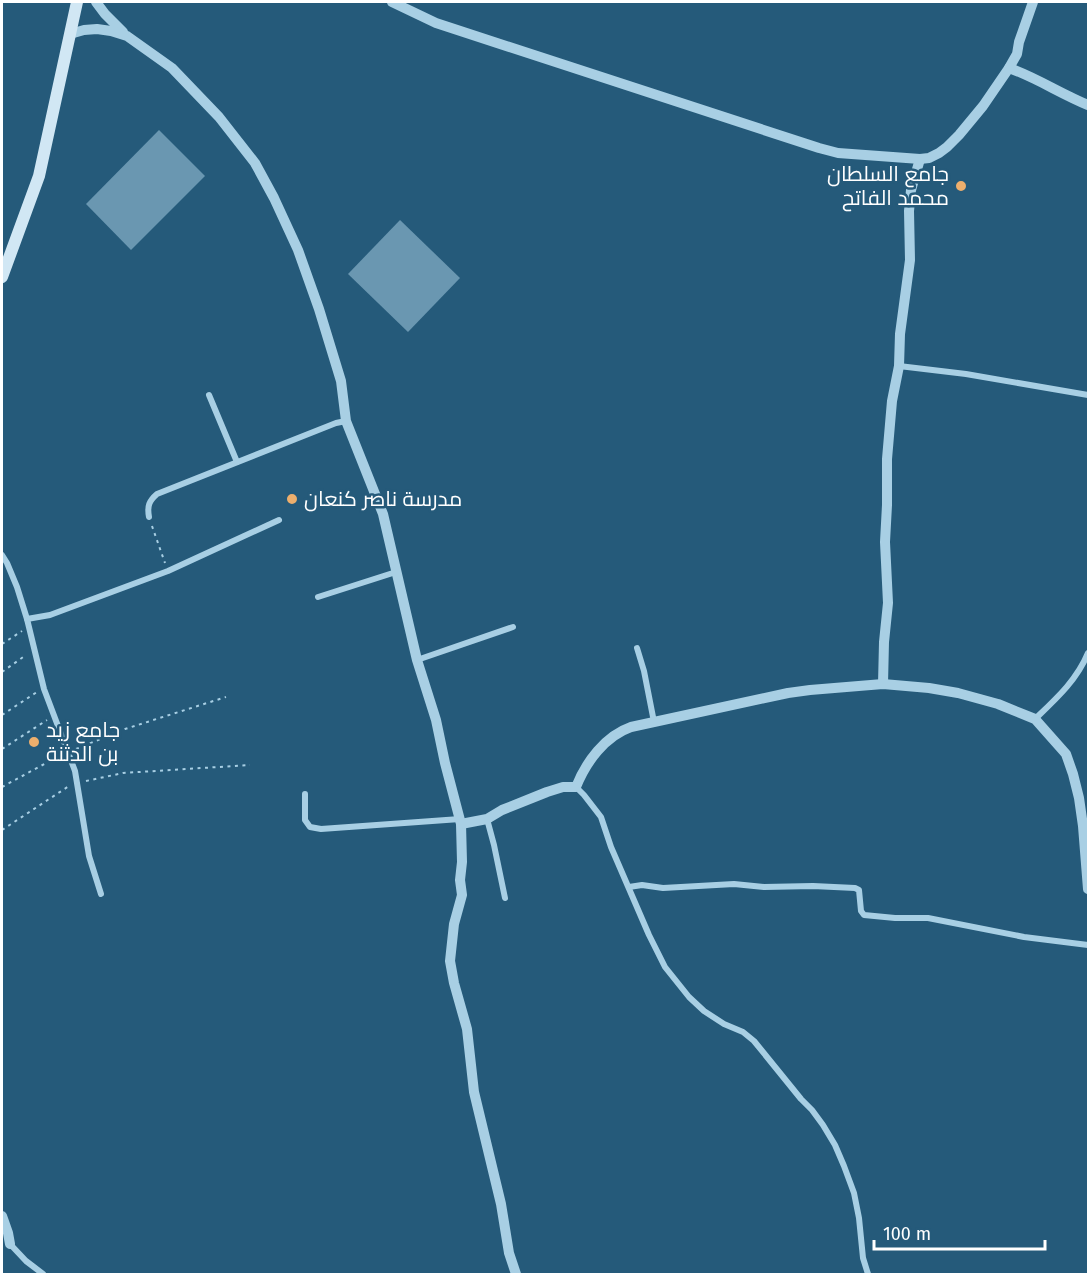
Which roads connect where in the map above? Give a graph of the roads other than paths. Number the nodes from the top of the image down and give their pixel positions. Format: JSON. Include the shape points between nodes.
{"nodes":[{"id":1,"x":77,"y":2,"type":"edge"},
{"id":2,"x":96,"y":2,"type":"edge"},
{"id":3,"x":392,"y":2,"type":"edge"},
{"id":4,"x":1033,"y":2,"type":"edge"},
{"id":5,"x":70,"y":34,"type":"junction"},
{"id":6,"x":127,"y":36,"type":"junction"},
{"id":7,"x":1009,"y":68,"type":"junction"},
{"id":8,"x":1089,"y":105,"type":"edge"},
{"id":9,"x":920,"y":159,"type":"junction"},
{"id":10,"x":2,"y":277,"type":"edge"},
{"id":11,"x":899,"y":366,"type":"junction"},
{"id":12,"x":209,"y":395,"type":"dead end"},
{"id":13,"x":1089,"y":395,"type":"edge"},
{"id":14,"x":346,"y":421,"type":"junction"},
{"id":15,"x":237,"y":462,"type":"junction"},
{"id":16,"x":149,"y":517,"type":"road end"},
{"id":17,"x":279,"y":520,"type":"dead end"},
{"id":18,"x":2,"y":555,"type":"edge"},
{"id":19,"x":396,"y":572,"type":"junction"},
{"id":20,"x":318,"y":597,"type":"dead end"},
{"id":21,"x":27,"y":619,"type":"junction"},
{"id":22,"x":513,"y":627,"type":"dead end"},
{"id":23,"x":637,"y":648,"type":"dead end"},
{"id":24,"x":1089,"y":653,"type":"edge"},
{"id":25,"x":417,"y":660,"type":"junction"},
{"id":26,"x":883,"y":684,"type":"junction"},
{"id":27,"x":1035,"y":719,"type":"junction"},
{"id":28,"x":654,"y":722,"type":"junction"},
{"id":29,"x":576,"y":787,"type":"junction"},
{"id":30,"x":304,"y":794,"type":"dead end"},
{"id":31,"x":486,"y":819,"type":"junction"},
{"id":32,"x":461,"y":821,"type":"junction"},
{"id":33,"x":629,"y":887,"type":"junction"},
{"id":34,"x":1089,"y":890,"type":"edge"},
{"id":35,"x":101,"y":894,"type":"dead end"},
{"id":36,"x":504,"y":898,"type":"dead end"},
{"id":37,"x":1089,"y":945,"type":"edge"},
{"id":38,"x":2,"y":1216,"type":"edge"},
{"id":39,"x":10,"y":1244,"type":"joint"},
{"id":40,"x":43,"y":1275,"type":"edge"},
{"id":41,"x":516,"y":1275,"type":"edge"},
{"id":42,"x":868,"y":1275,"type":"edge"}],
"edges":[{"from":1,"to":5,"type":"main road"},
{"from":2,"to":6,"type":"street"},
{"from":3,"to":9,"type":"street","via":[[436,23],[819,148]]},
{"from":4,"to":7,"type":"street"},
{"from":5,"to":6,"type":"street","via":[[97,29]]},
{"from":5,"to":10,"type":"main road","via":[[39,176]]},
{"from":6,"to":14,"type":"street","via":[[172,68],[219,117],[255,164],[291,232],[306,272],[341,381]]},
{"from":7,"to":8,"type":"street"},
{"from":7,"to":9,"type":"street","via":[[983,106],[947,147]]},
{"from":9,"to":11,"type":"street","via":[[911,190],[910,260]]},
{"from":11,"to":13,"type":"street"},
{"from":11,"to":26,"type":"street","via":[[887,459],[888,603]]},
{"from":12,"to":15,"type":"street"},
{"from":14,"to":15,"type":"street"},
{"from":14,"to":19,"type":"street","via":[[383,514]]},
{"from":15,"to":16,"type":"street","via":[[157,494],[147,508]]},
{"from":17,"to":21,"type":"street","via":[[168,572],[50,615]]},
{"from":18,"to":21,"type":"street"},
{"from":19,"to":20,"type":"street"},
{"from":19,"to":25,"type":"street"},
{"from":21,"to":35,"type":"street","via":[[44,689],[75,771],[89,856]]},
{"from":22,"to":25,"type":"street"},
{"from":23,"to":28,"type":"street"},
{"from":24,"to":27,"type":"street","via":[[1070,684]]},
{"from":25,"to":32,"type":"street"},
{"from":26,"to":27,"type":"street","via":[[958,693]]},
{"from":26,"to":28,"type":"street","via":[[788,693]]},
{"from":27,"to":34,"type":"street","via":[[1066,754],[1073,774]]},
{"from":28,"to":29,"type":"street","via":[[619,731],[611,737],[580,775]]},
{"from":29,"to":31,"type":"street","via":[[547,792]]},
{"from":29,"to":33,"type":"street","via":[[601,817]]},
{"from":30,"to":32,"type":"street","via":[[305,820],[310,827],[321,829]]},
{"from":31,"to":32,"type":"street"},
{"from":31,"to":36,"type":"street"},
{"from":32,"to":41,"type":"street","via":[[462,895],[450,961],[467,1029],[474,1092]]},
{"from":33,"to":37,"type":"street","via":[[734,884],[855,888],[859,890],[864,915],[928,918]]},
{"from":33,"to":42,"type":"street","via":[[657,952],[676,982],[704,1011],[754,1041],[823,1125],[854,1193]]},
{"from":38,"to":39,"type":"street"},
{"from":39,"to":40,"type":"street"}]}
